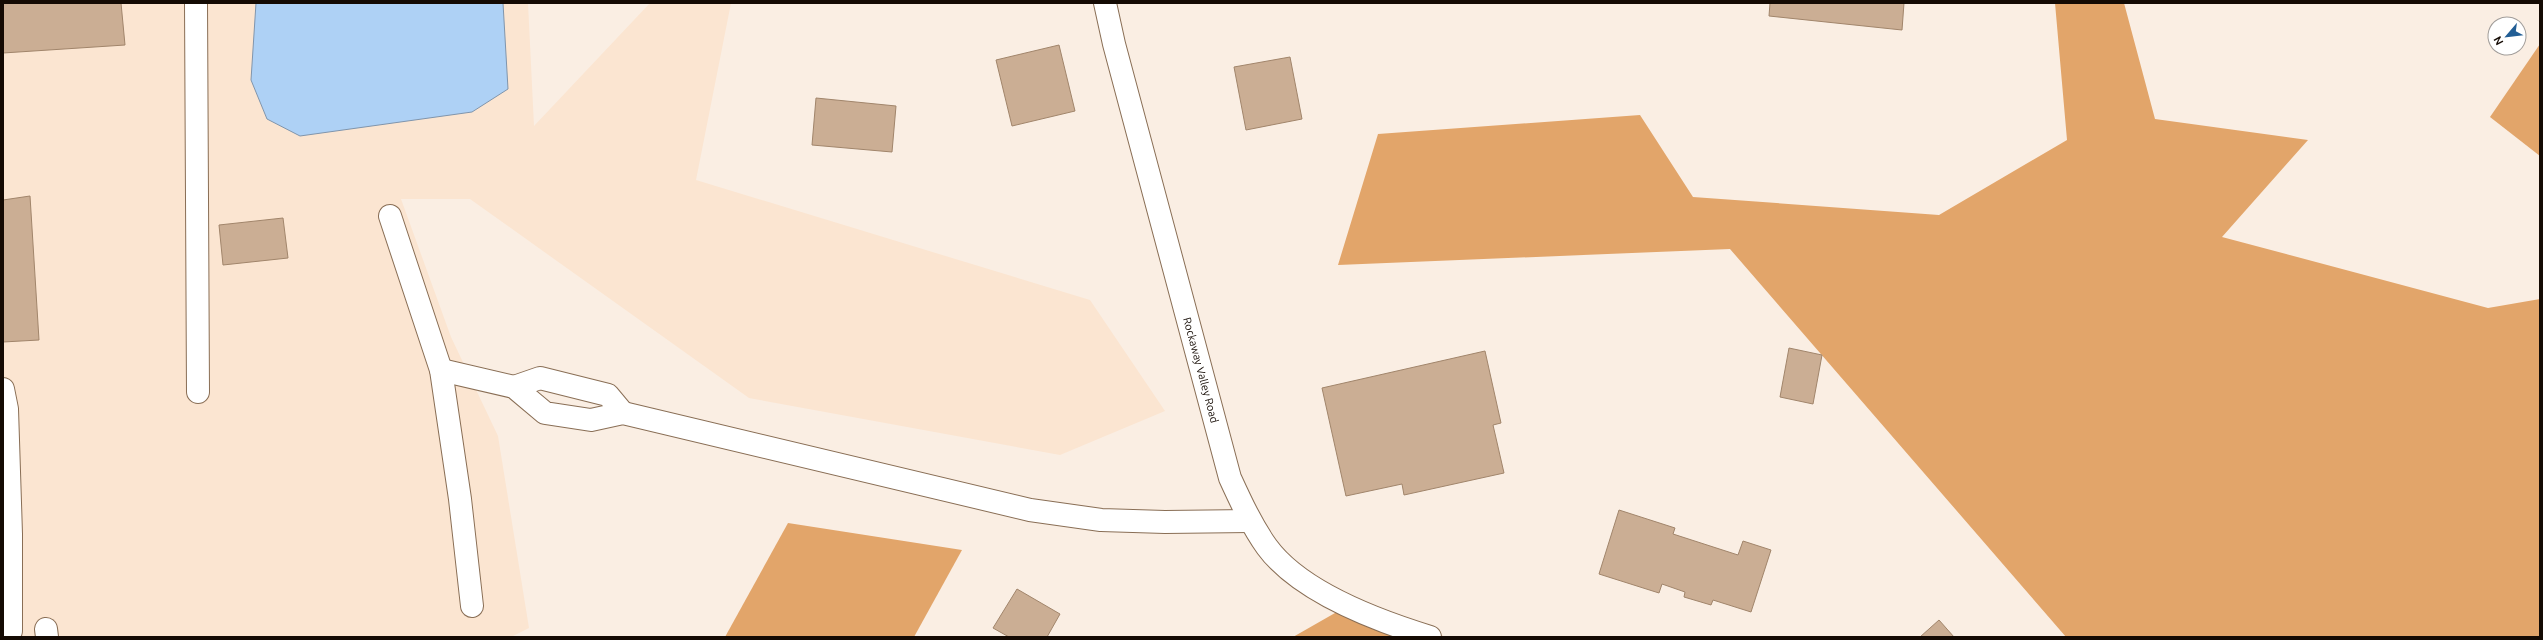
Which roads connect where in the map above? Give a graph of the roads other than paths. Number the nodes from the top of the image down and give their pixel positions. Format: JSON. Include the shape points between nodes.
{"nodes":[{"id":1,"x":196,"y":3,"type":"edge"},
{"id":2,"x":1105,"y":3,"type":"edge"},
{"id":3,"x":390,"y":216,"type":"dead end"},
{"id":4,"x":441,"y":370,"type":"junction"},
{"id":5,"x":514,"y":387,"type":"junction"},
{"id":6,"x":3,"y":389,"type":"edge"},
{"id":7,"x":198,"y":392,"type":"dead end"},
{"id":8,"x":623,"y":413,"type":"junction"},
{"id":9,"x":1250,"y":521,"type":"junction"},
{"id":10,"x":472,"y":606,"type":"dead end"},
{"id":11,"x":11,"y":631,"type":"dead end"},
{"id":12,"x":1430,"y":637,"type":"edge"}],
"edges":[{"from":1,"to":7,"type":"street"},
{"from":2,"to":9,"type":"street","name":"Rockaway Valley Road","via":[[1230,478]]},
{"from":3,"to":4,"type":"street"},
{"from":4,"to":5,"type":"street"},
{"from":4,"to":10,"type":"street","via":[[460,499]]},
{"from":5,"to":8,"type":"street","via":[[545,413],[591,420]]},
{"from":5,"to":8,"type":"street","via":[[540,378],[608,395]]},
{"from":6,"to":11,"type":"street","via":[[7,409]]},
{"from":8,"to":9,"type":"street","via":[[1030,510],[1101,520]]},
{"from":9,"to":12,"type":"street","name":"Rockaway Valley Road","via":[[1268,548],[1291,572],[1324,595],[1406,630]]}]}
